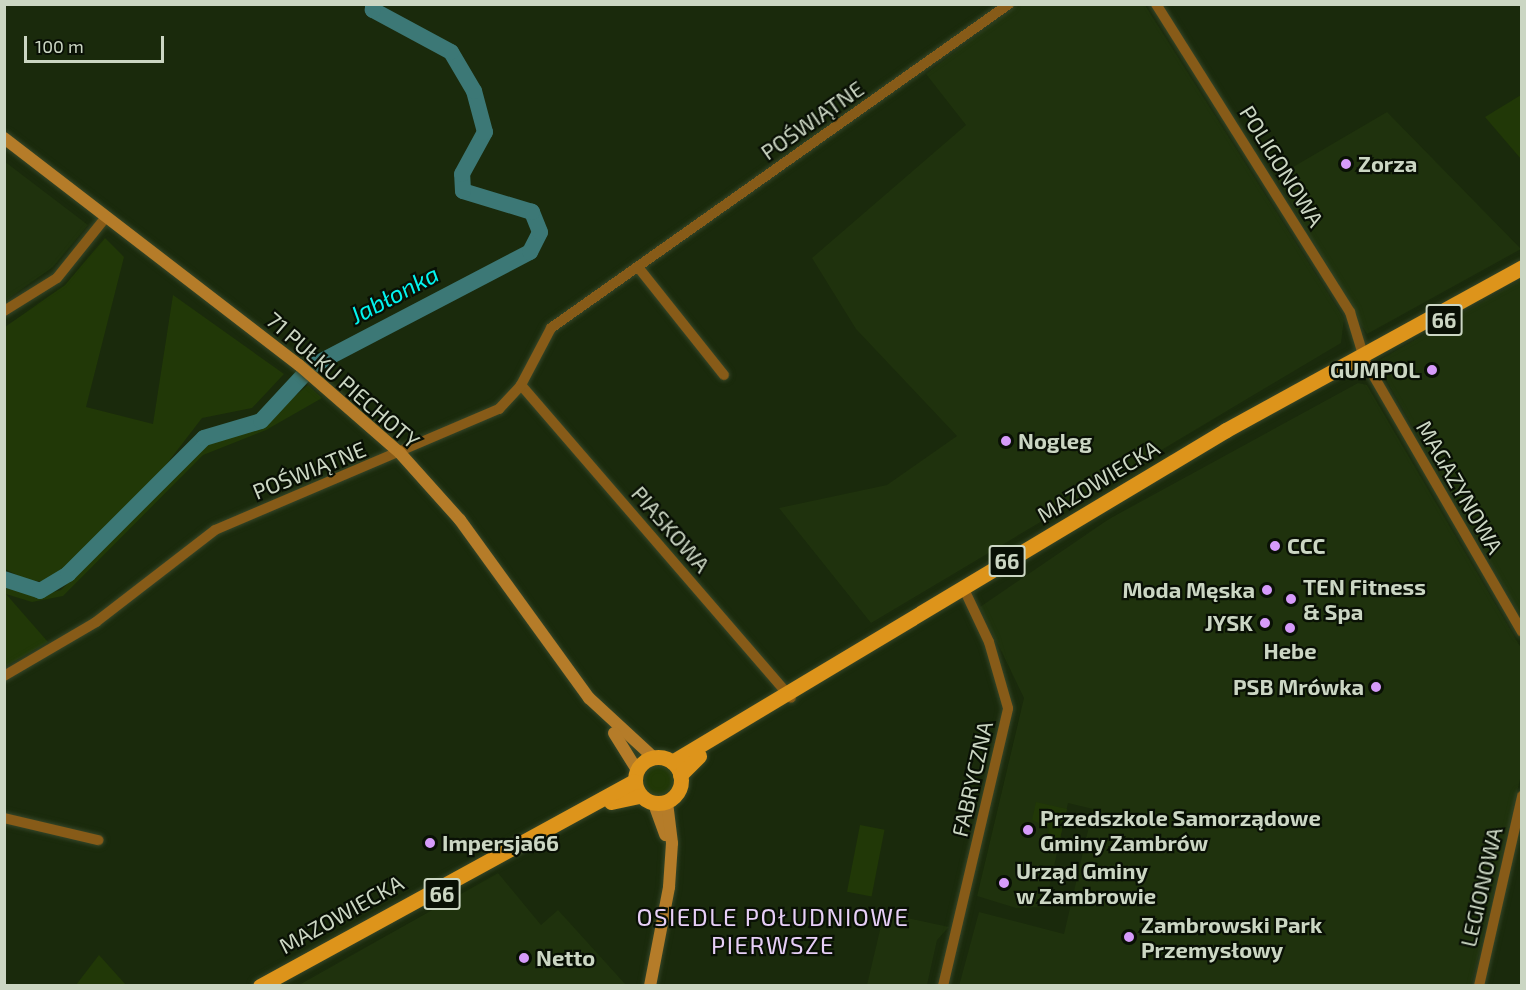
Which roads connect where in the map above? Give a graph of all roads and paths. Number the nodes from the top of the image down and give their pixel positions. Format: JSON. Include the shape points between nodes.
{"nodes":[{"id":1,"x":1009,"y":4,"type":"edge"},
{"id":2,"x":1156,"y":4,"type":"edge"},
{"id":3,"x":4,"y":138,"type":"edge"},
{"id":4,"x":106,"y":217,"type":"junction"},
{"id":5,"x":638,"y":267,"type":"junction"},
{"id":6,"x":1521,"y":267,"type":"edge"},
{"id":7,"x":1521,"y":277,"type":"edge"},
{"id":8,"x":4,"y":312,"type":"edge"},
{"id":9,"x":1364,"y":357,"type":"junction"},
{"id":10,"x":724,"y":375,"type":"dead end"},
{"id":11,"x":521,"y":385,"type":"junction"},
{"id":12,"x":400,"y":453,"type":"junction"},
{"id":13,"x":965,"y":590,"type":"junction"},
{"id":14,"x":1521,"y":632,"type":"edge"},
{"id":15,"x":4,"y":676,"type":"edge"},
{"id":16,"x":789,"y":695,"type":"junction"},
{"id":17,"x":589,"y":698,"type":"junction"},
{"id":18,"x":653,"y":757,"type":"junction"},
{"id":19,"x":676,"y":768,"type":"junction"},
{"id":20,"x":635,"y":775,"type":"junction"},
{"id":21,"x":640,"y":796,"type":"junction"},
{"id":22,"x":1521,"y":796,"type":"edge"},
{"id":23,"x":660,"y":803,"type":"junction"},
{"id":24,"x":4,"y":818,"type":"edge"},
{"id":25,"x":98,"y":840,"type":"dead end"},
{"id":26,"x":260,"y":986,"type":"edge"},
{"id":27,"x":277,"y":986,"type":"edge"},
{"id":28,"x":650,"y":986,"type":"edge"},
{"id":29,"x":943,"y":986,"type":"edge"},
{"id":30,"x":1479,"y":986,"type":"edge"}],
"edges":[{"from":1,"to":5,"type":"street","name":"POŚWIĄTNE"},
{"from":2,"to":9,"type":"street","name":"POLIGONOWA","via":[[1350,312]]},
{"from":3,"to":4,"type":"street","name":"71 PUŁKU PIECHOTY"},
{"from":4,"to":8,"type":"street","via":[[57,278]]},
{"from":4,"to":12,"type":"street","name":"71 PUŁKU PIECHOTY","via":[[299,365]]},
{"from":5,"to":10,"type":"street"},
{"from":5,"to":11,"type":"street","name":"POŚWIĄTNE","via":[[552,328]]},
{"from":6,"to":9,"type":"main road","name":"MAZOWIECKA","number":"66"},
{"from":7,"to":9,"type":"main road","name":"MAZOWIECKA","number":"66"},
{"from":9,"to":13,"type":"main road","name":"MAZOWIECKA","number":"66"},
{"from":9,"to":14,"type":"street","name":"MAGAZYNOWA"},
{"from":11,"to":12,"type":"street","name":"POŚWIĄTNE","via":[[499,409]]},
{"from":11,"to":16,"type":"street","name":"PIASKOWA"},
{"from":12,"to":15,"type":"street","name":"POŚWIĄTNE","via":[[215,530],[96,622]]},
{"from":12,"to":17,"type":"street","name":"71 PUŁKU PIECHOTY","via":[[460,520]]},
{"from":13,"to":16,"type":"main road","name":"MAZOWIECKA","number":"66"},
{"from":13,"to":29,"type":"street","name":"FABRYCZNA","via":[[989,642],[1008,708]]},
{"from":16,"to":19,"type":"main road","name":"MAZOWIECKA","number":"66"},
{"from":17,"to":18,"type":"street","name":"71 PUŁKU PIECHOTY"},
{"from":17,"to":20,"type":"street"},
{"from":18,"to":19,"type":"main road"},
{"from":18,"to":20,"type":"main road"},
{"from":19,"to":23,"type":"main road","via":[[680,789]]},
{"from":20,"to":21,"type":"main road"},
{"from":20,"to":26,"type":"main road","name":"MAZOWIECKA","number":"66"},
{"from":21,"to":23,"type":"main road"},
{"from":21,"to":27,"type":"main road","name":"MAZOWIECKA","number":"66","via":[[590,811]]},
{"from":22,"to":30,"type":"street","name":"LEGIONOWA"},
{"from":23,"to":28,"type":"street","via":[[671,866]]},
{"from":24,"to":25,"type":"street"}]}
